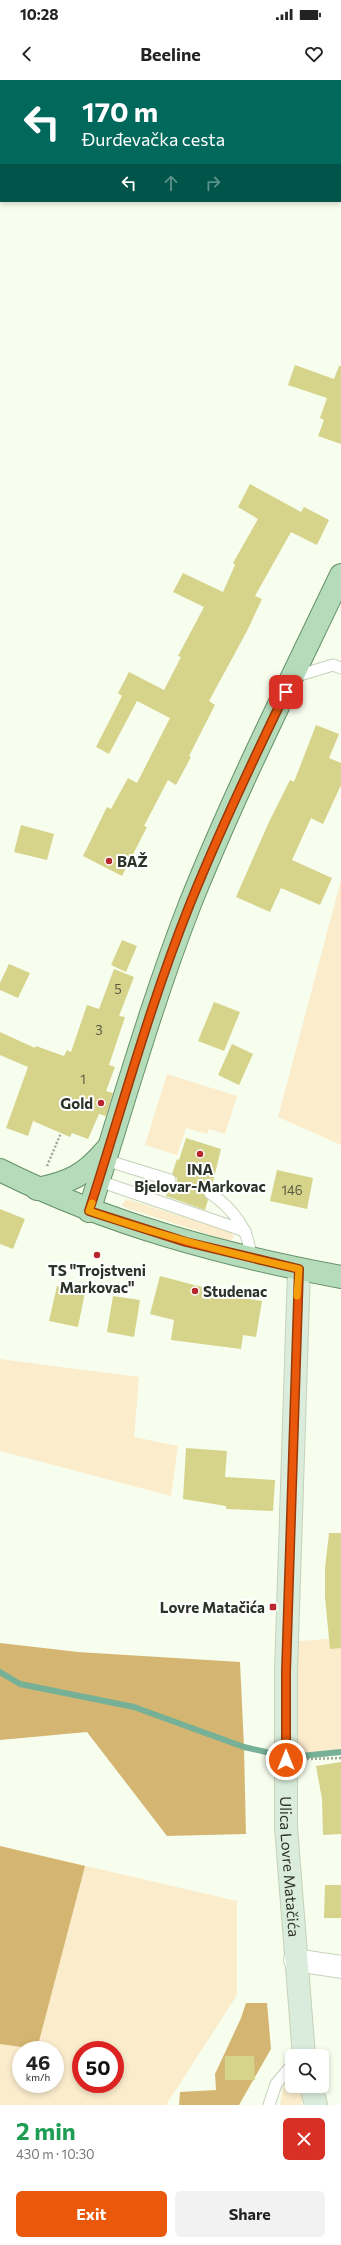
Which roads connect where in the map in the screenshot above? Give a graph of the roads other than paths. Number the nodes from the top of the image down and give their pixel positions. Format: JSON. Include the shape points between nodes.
{"nodes":[{"id":1,"x":341,"y":575,"type":"edge"},
{"id":2,"x":341,"y":668,"type":"edge"},
{"id":3,"x":292,"y":677,"type":"junction"},
{"id":4,"x":107,"y":1153,"type":"junction"},
{"id":5,"x":0,"y":1170,"type":"edge"},
{"id":6,"x":170,"y":1180,"type":"dead end"},
{"id":7,"x":99,"y":1181,"type":"junction"},
{"id":8,"x":37,"y":1189,"type":"junction"},
{"id":9,"x":210,"y":1193,"type":"dead end"},
{"id":10,"x":89,"y":1211,"type":"junction"},
{"id":11,"x":245,"y":1232,"type":"junction"},
{"id":12,"x":250,"y":1258,"type":"junction"},
{"id":13,"x":299,"y":1269,"type":"junction"},
{"id":14,"x":341,"y":1277,"type":"edge"},
{"id":15,"x":295,"y":1960,"type":"junction"},
{"id":16,"x":341,"y":1967,"type":"edge"},
{"id":17,"x":300,"y":2049,"type":"edge"},
{"id":18,"x":285,"y":2074,"type":"edge"},
{"id":19,"x":313,"y":2093,"type":"edge"},
{"id":20,"x":269,"y":2105,"type":"edge"},
{"id":21,"x":316,"y":2105,"type":"edge"}],
"edges":[{"from":1,"to":3,"type":"main road"},
{"from":2,"to":3,"type":"lane","via":[[333,665]]},
{"from":3,"to":4,"type":"main road","via":[[238,792],[190,904]]},
{"from":4,"to":6,"type":"lane"},
{"from":4,"to":7,"type":"main road"},
{"from":4,"to":8,"type":"main road","via":[[82,1174],[57,1186]]},
{"from":5,"to":8,"type":"main road"},
{"from":7,"to":10,"type":"main road"},
{"from":7,"to":11,"type":"lane"},
{"from":8,"to":10,"type":"main road"},
{"from":9,"to":11,"type":"lane","via":[[224,1203]]},
{"from":10,"to":12,"type":"main road","via":[[186,1242]]},
{"from":11,"to":12,"type":"lane","via":[[250,1246]]},
{"from":12,"to":13,"type":"main road"},
{"from":13,"to":14,"type":"main road"},
{"from":13,"to":15,"type":"main road","name":"Ulica Lovre Matačića","via":[[286,1664],[286,1827]]},
{"from":15,"to":16,"type":"street"},
{"from":15,"to":17,"type":"main road","name":"Ulica Lovre Matačića"},
{"from":18,"to":20,"type":"lane","via":[[276,2084]]},
{"from":19,"to":21,"type":"main road"}]}
